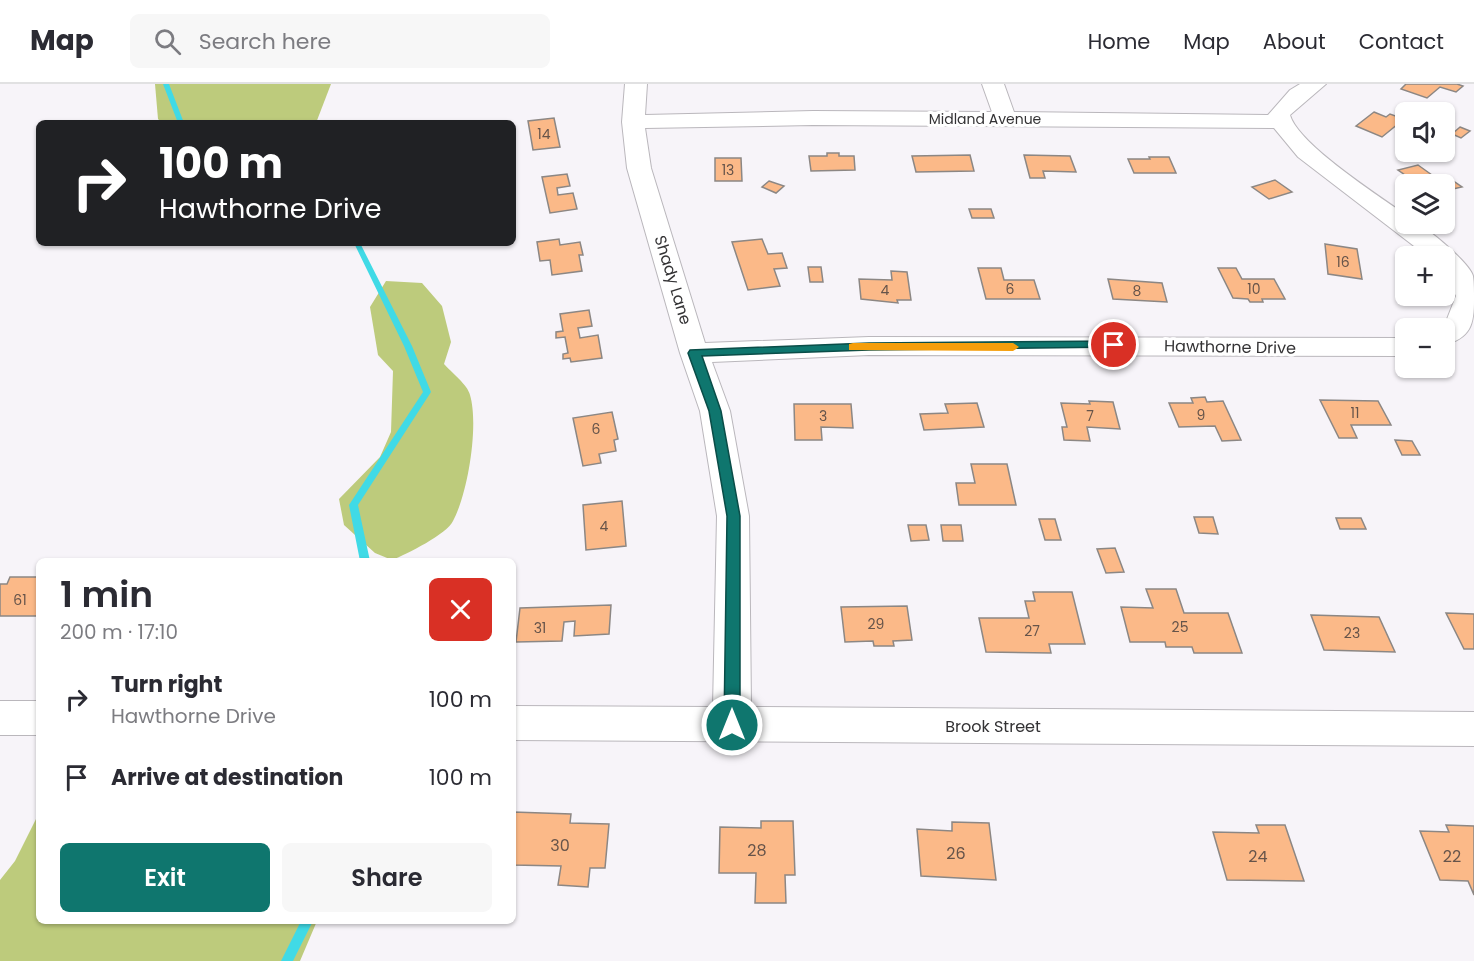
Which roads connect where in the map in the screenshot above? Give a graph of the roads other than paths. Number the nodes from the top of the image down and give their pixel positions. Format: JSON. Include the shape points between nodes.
{"nodes":[{"id":1,"x":636,"y":84,"type":"edge"},
{"id":2,"x":993,"y":84,"type":"edge"},
{"id":3,"x":1315,"y":84,"type":"edge"},
{"id":4,"x":1006,"y":120,"type":"junction"},
{"id":5,"x":633,"y":122,"type":"junction"},
{"id":6,"x":1281,"y":122,"type":"junction"},
{"id":7,"x":1430,"y":246,"type":"edge"},
{"id":8,"x":1455,"y":267,"type":"edge"},
{"id":9,"x":1455,"y":327,"type":"edge"},
{"id":10,"x":1395,"y":347,"type":"edge"},
{"id":11,"x":694,"y":353,"type":"junction"},
{"id":12,"x":0,"y":718,"type":"edge"},
{"id":13,"x":36,"y":718,"type":"edge"},
{"id":14,"x":516,"y":723,"type":"edge"},
{"id":15,"x":732,"y":725,"type":"junction"},
{"id":16,"x":1474,"y":729,"type":"edge"}],
"edges":[{"from":1,"to":5,"type":"street","name":"Shady Lane"},
{"from":2,"to":4,"type":"street"},
{"from":3,"to":6,"type":"street","via":[[1279,114]]},
{"from":4,"to":5,"type":"street","name":"Midland Avenue","via":[[813,118]]},
{"from":4,"to":6,"type":"street","name":"Midland Avenue"},
{"from":5,"to":11,"type":"street","name":"Shady Lane","via":[[639,168]]},
{"from":6,"to":7,"type":"street","via":[[1306,152]]},
{"from":8,"to":9,"type":"street","via":[[1470,296]]},
{"from":10,"to":11,"type":"street","name":"Hawthorne Drive","via":[[869,346]]},
{"from":11,"to":15,"type":"street","name":"Shady Lane","via":[[715,411],[733,516]]},
{"from":12,"to":13,"type":"street"},
{"from":14,"to":15,"type":"street","name":"Brook Street"},
{"from":15,"to":16,"type":"street","name":"Brook Street"}]}
